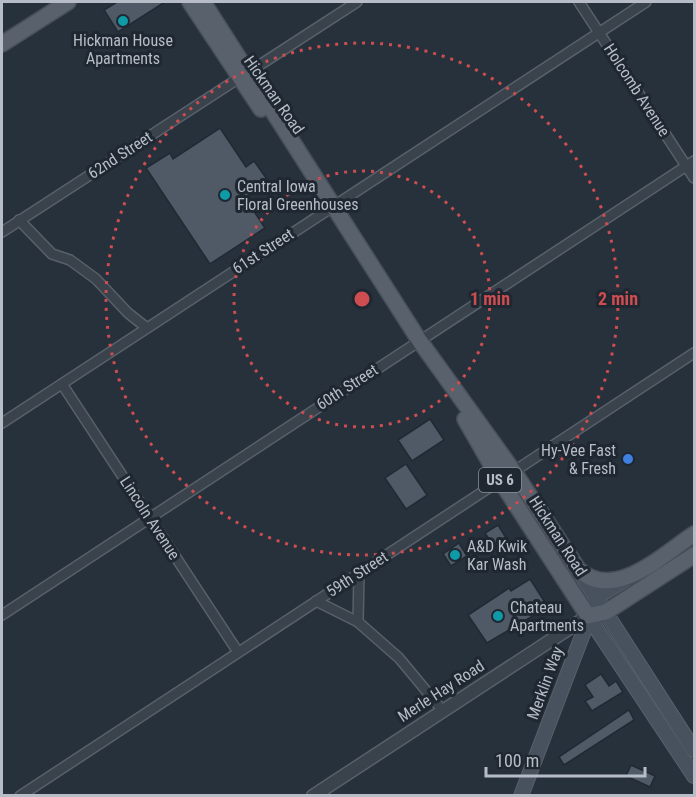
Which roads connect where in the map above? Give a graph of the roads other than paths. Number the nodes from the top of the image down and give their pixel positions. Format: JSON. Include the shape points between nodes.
{"nodes":[{"id":1,"x":68,"y":2,"type":"edge"},
{"id":2,"x":190,"y":2,"type":"edge"},
{"id":3,"x":203,"y":2,"type":"edge"},
{"id":4,"x":357,"y":2,"type":"edge"},
{"id":5,"x":579,"y":2,"type":"edge"},
{"id":6,"x":646,"y":2,"type":"edge"},
{"id":7,"x":599,"y":32,"type":"junction"},
{"id":8,"x":2,"y":45,"type":"edge"},
{"id":9,"x":244,"y":75,"type":"junction"},
{"id":10,"x":691,"y":164,"type":"edge"},
{"id":11,"x":694,"y":178,"type":"edge"},
{"id":12,"x":332,"y":206,"type":"junction"},
{"id":13,"x":20,"y":220,"type":"junction"},
{"id":14,"x":2,"y":232,"type":"edge"},
{"id":15,"x":147,"y":328,"type":"junction"},
{"id":16,"x":419,"y":340,"type":"junction"},
{"id":17,"x":694,"y":353,"type":"edge"},
{"id":18,"x":62,"y":384,"type":"junction"},
{"id":19,"x":2,"y":423,"type":"edge"},
{"id":20,"x":507,"y":476,"type":"junction"},
{"id":21,"x":150,"y":518,"type":"junction"},
{"id":22,"x":694,"y":534,"type":"edge"},
{"id":23,"x":694,"y":555,"type":"edge"},
{"id":24,"x":578,"y":569,"type":"junction"},
{"id":25,"x":637,"y":572,"type":"junction"},
{"id":26,"x":359,"y":573,"type":"junction"},
{"id":27,"x":597,"y":597,"type":"junction"},
{"id":28,"x":316,"y":601,"type":"junction"},
{"id":29,"x":606,"y":612,"type":"junction"},
{"id":30,"x":2,"y":615,"type":"edge"},
{"id":31,"x":588,"y":616,"type":"junction"},
{"id":32,"x":358,"y":622,"type":"junction"},
{"id":33,"x":238,"y":652,"type":"junction"},
{"id":34,"x":443,"y":711,"type":"junction"},
{"id":35,"x":694,"y":750,"type":"edge"},
{"id":36,"x":694,"y":776,"type":"edge"},
{"id":37,"x":331,"y":791,"type":"edge"},
{"id":38,"x":20,"y":795,"type":"edge"},
{"id":39,"x":313,"y":795,"type":"edge"},
{"id":40,"x":521,"y":795,"type":"edge"}],
"edges":[{"from":1,"to":8,"type":"main road"},
{"from":2,"to":9,"type":"main road","name":"Hickman Road","number":"US 6"},
{"from":3,"to":9,"type":"main road","name":"Hickman Road","number":"US 6"},
{"from":4,"to":9,"type":"street","name":"62nd Street"},
{"from":5,"to":7,"type":"street","name":"Holcomb Avenue"},
{"from":6,"to":7,"type":"street","name":"61st Street"},
{"from":7,"to":10,"type":"street","name":"Holcomb Avenue"},
{"from":7,"to":12,"type":"street","name":"61st Street"},
{"from":9,"to":12,"type":"main road","name":"Hickman Road","number":"US 6"},
{"from":9,"to":13,"type":"street","name":"62nd Street"},
{"from":10,"to":11,"type":"street","name":"Holcomb Avenue"},
{"from":10,"to":16,"type":"street","name":"60th Street"},
{"from":12,"to":15,"type":"street","name":"61st Street"},
{"from":12,"to":16,"type":"main road","name":"Hickman Road","number":"US 6"},
{"from":13,"to":14,"type":"street","name":"62nd Street"},
{"from":13,"to":15,"type":"street","via":[[52,254],[70,260],[96,279]]},
{"from":15,"to":18,"type":"street","name":"61st Street"},
{"from":16,"to":20,"type":"main road","name":"Hickman Road","number":"US 6"},
{"from":16,"to":21,"type":"street","name":"60th Street"},
{"from":17,"to":20,"type":"street","name":"59th Street"},
{"from":18,"to":19,"type":"street","name":"61st Street"},
{"from":18,"to":21,"type":"street","name":"Lincoln Avenue"},
{"from":20,"to":24,"type":"main road","name":"Hickman Road","number":"US 6"},
{"from":20,"to":26,"type":"street","name":"59th Street"},
{"from":20,"to":31,"type":"main road","name":"Hickman Road","number":"US 6"},
{"from":21,"to":30,"type":"street","name":"60th Street"},
{"from":21,"to":33,"type":"street","name":"Lincoln Avenue"},
{"from":22,"to":25,"type":"main road"},
{"from":23,"to":29,"type":"main road","name":"Merle Hay Road"},
{"from":24,"to":25,"type":"main road","via":[[586,577],[602,582]]},
{"from":24,"to":27,"type":"main road","name":"Hickman Road"},
{"from":25,"to":27,"type":"main road"},
{"from":26,"to":28,"type":"street","name":"59th Street"},
{"from":26,"to":32,"type":"street"},
{"from":27,"to":29,"type":"main road","name":"Hickman Road"},
{"from":27,"to":31,"type":"main road"},
{"from":28,"to":32,"type":"street"},
{"from":28,"to":33,"type":"street","name":"59th Street"},
{"from":29,"to":31,"type":"main road","name":"Merle Hay Road"},
{"from":29,"to":35,"type":"main road","name":"Hickman Road"},
{"from":31,"to":34,"type":"street","name":"Merle Hay Road"},
{"from":31,"to":36,"type":"main road","name":"Hickman Road"},
{"from":31,"to":40,"type":"main road","name":"Merklin Way"},
{"from":32,"to":34,"type":"street","via":[[399,658]]},
{"from":33,"to":38,"type":"street","name":"59th Street"},
{"from":34,"to":37,"type":"street","name":"Merle Hay Road"},
{"from":37,"to":39,"type":"street","name":"Merle Hay Road"}]}
